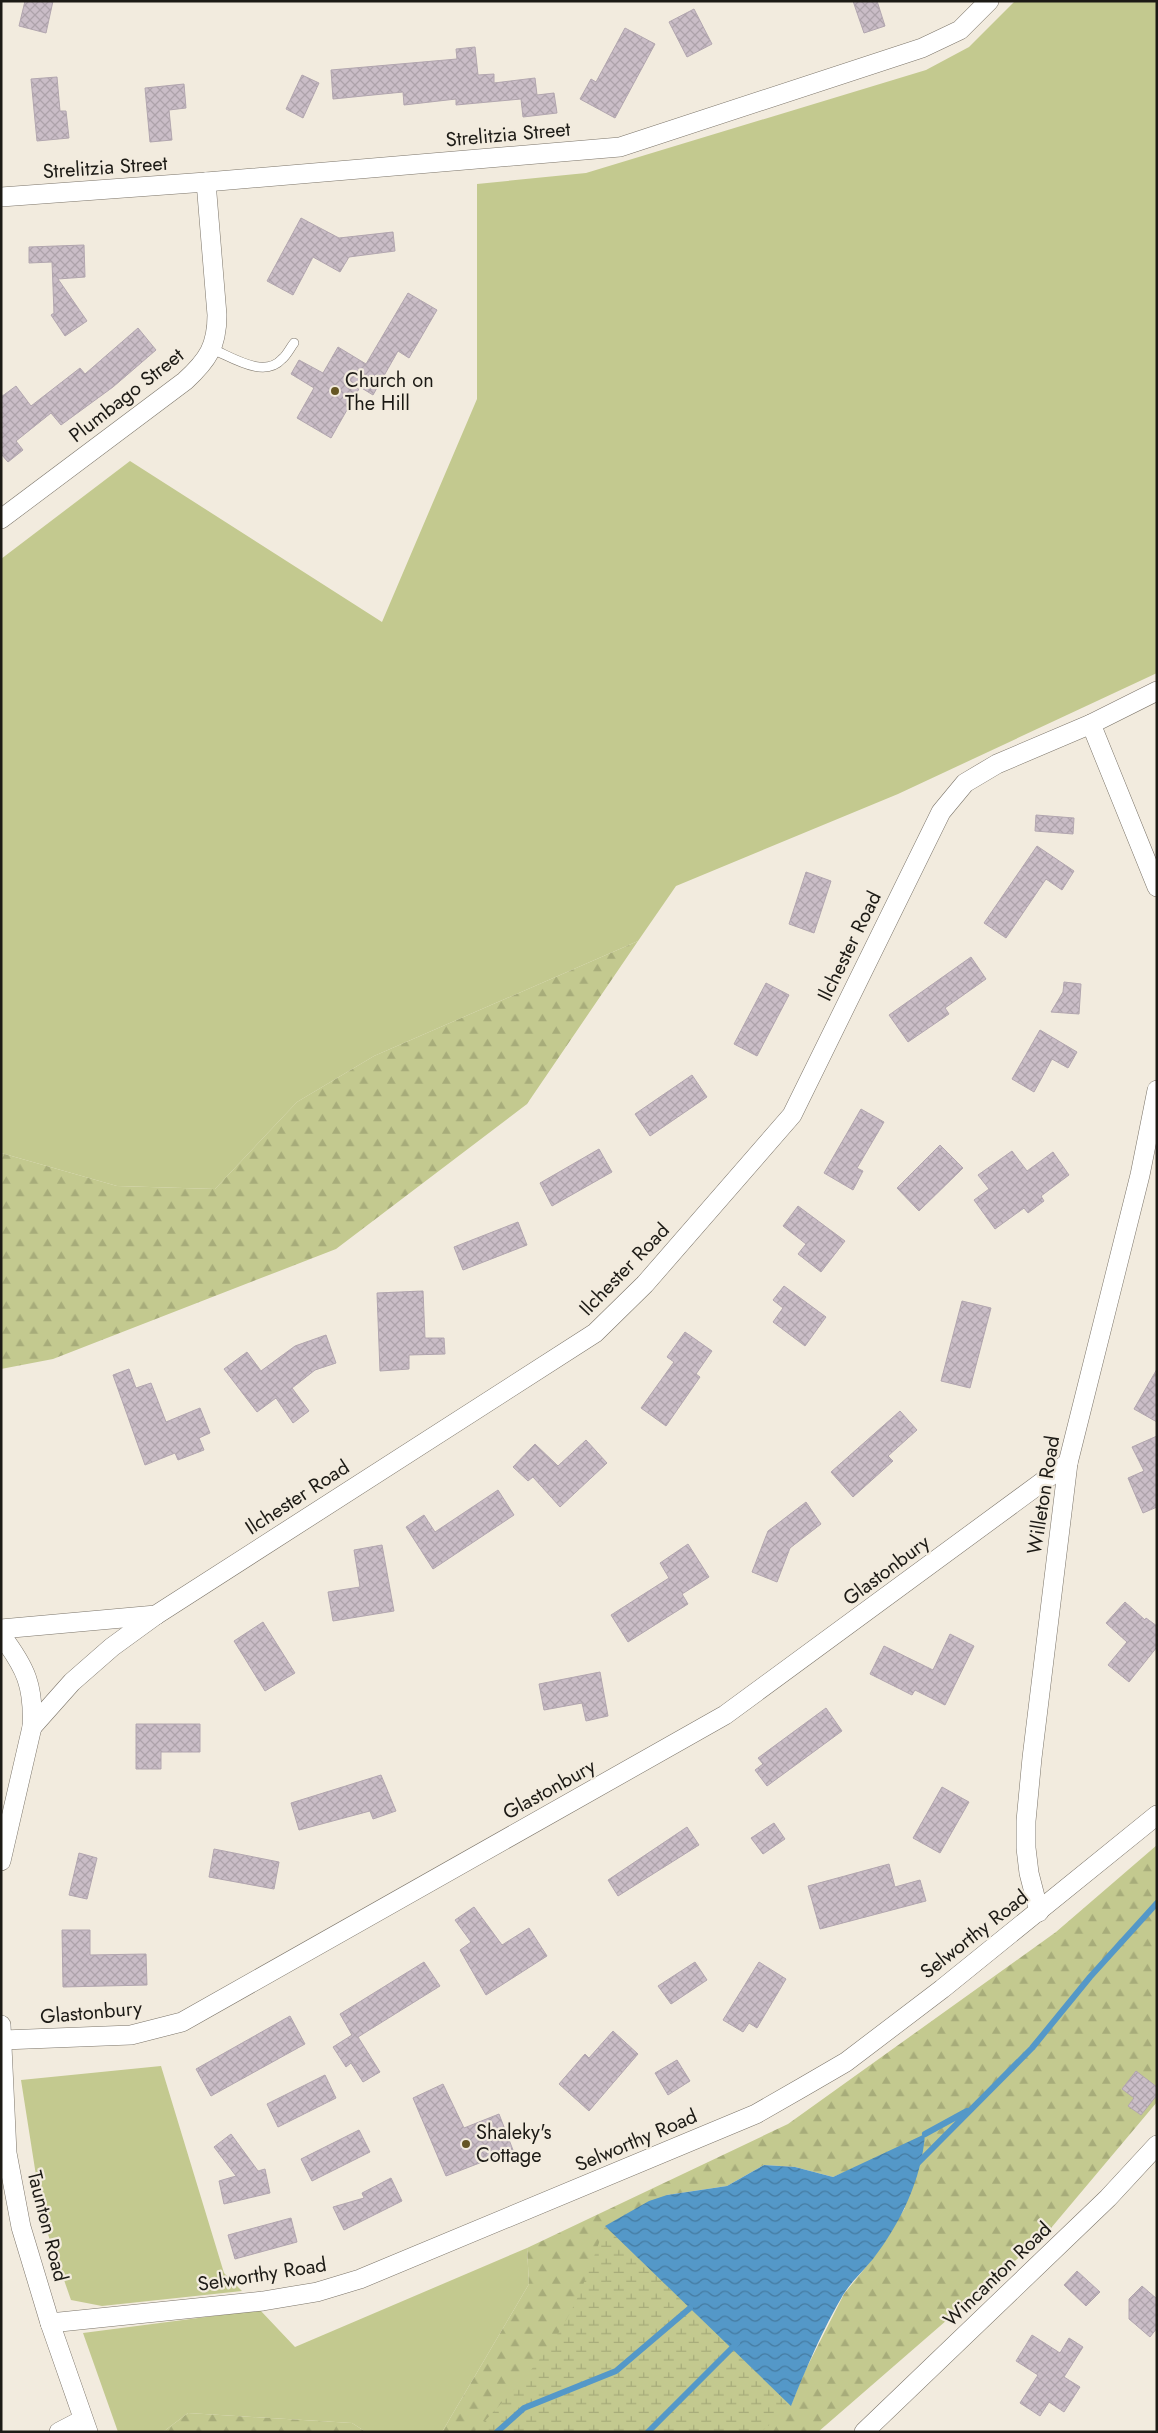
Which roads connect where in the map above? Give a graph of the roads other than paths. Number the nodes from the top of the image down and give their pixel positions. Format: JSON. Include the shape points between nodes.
{"nodes":[{"id":1,"x":989,"y":1,"type":"edge"},
{"id":2,"x":206,"y":182,"type":"junction"},
{"id":3,"x":1,"y":197,"type":"edge"},
{"id":4,"x":294,"y":343,"type":"dead end"},
{"id":5,"x":212,"y":349,"type":"junction"},
{"id":6,"x":1,"y":519,"type":"edge"},
{"id":7,"x":1157,"y":691,"type":"edge"},
{"id":8,"x":1091,"y":724,"type":"junction"},
{"id":9,"x":1157,"y":887,"type":"edge"},
{"id":10,"x":1157,"y":1090,"type":"edge"},
{"id":11,"x":1068,"y":1463,"type":"junction"},
{"id":12,"x":156,"y":1615,"type":"junction"},
{"id":13,"x":1,"y":1629,"type":"edge"},
{"id":14,"x":1,"y":1635,"type":"edge"},
{"id":15,"x":32,"y":1727,"type":"junction"},
{"id":16,"x":1157,"y":1815,"type":"edge"},
{"id":17,"x":1,"y":1861,"type":"edge"},
{"id":18,"x":1039,"y":1912,"type":"junction"},
{"id":19,"x":2,"y":2032,"type":"edge"},
{"id":20,"x":4,"y":2154,"type":"edge"},
{"id":21,"x":1153,"y":2157,"type":"edge"},
{"id":22,"x":50,"y":2323,"type":"junction"},
{"id":23,"x":85,"y":2426,"type":"edge"},
{"id":24,"x":59,"y":2432,"type":"edge"},
{"id":25,"x":864,"y":2432,"type":"edge"}],
"edges":[{"from":1,"to":2,"type":"street","name":"Strelitzia Street","via":[[960,30],[922,48],[620,147]]},
{"from":2,"to":3,"type":"street","name":"Strelitzia Street"},
{"from":2,"to":5,"type":"street","name":"Plumbago Street","via":[[217,315]]},
{"from":4,"to":5,"type":"lane","via":[[282,360],[258,368]]},
{"from":5,"to":6,"type":"street","name":"Plumbago Street","via":[[200,368],[185,381]]},
{"from":7,"to":8,"type":"street"},
{"from":8,"to":9,"type":"street"},
{"from":8,"to":12,"type":"street","name":"Ilchester Road","via":[[997,764],[965,783],[941,812],[792,1115],[645,1284],[594,1333]]},
{"from":10,"to":11,"type":"street","name":"Willeton Road","via":[[1140,1175]]},
{"from":11,"to":18,"type":"street","name":"Willeton Road","via":[[1026,1821],[1029,1873]]},
{"from":11,"to":19,"type":"street","name":"Glastonbury","via":[[725,1715],[182,2022],[131,2035]]},
{"from":12,"to":13,"type":"street","name":"Ilchester Road"},
{"from":12,"to":15,"type":"street","via":[[72,1682]]},
{"from":14,"to":15,"type":"street","via":[[24,1666],[31,1685]]},
{"from":15,"to":17,"type":"street"},
{"from":16,"to":18,"type":"street","name":"Selworthy Road"},
{"from":18,"to":22,"type":"street","name":"Selworthy Road","via":[[846,2062],[756,2114],[378,2272],[317,2292],[263,2301]]},
{"from":19,"to":20,"type":"street","name":"Taunton Road"},
{"from":20,"to":22,"type":"street","name":"Taunton Road","via":[[21,2227]]},
{"from":21,"to":25,"type":"street","name":"Wincanton Road"},
{"from":22,"to":23,"type":"street","name":"Taunton Road"},
{"from":23,"to":24,"type":"street"}]}
